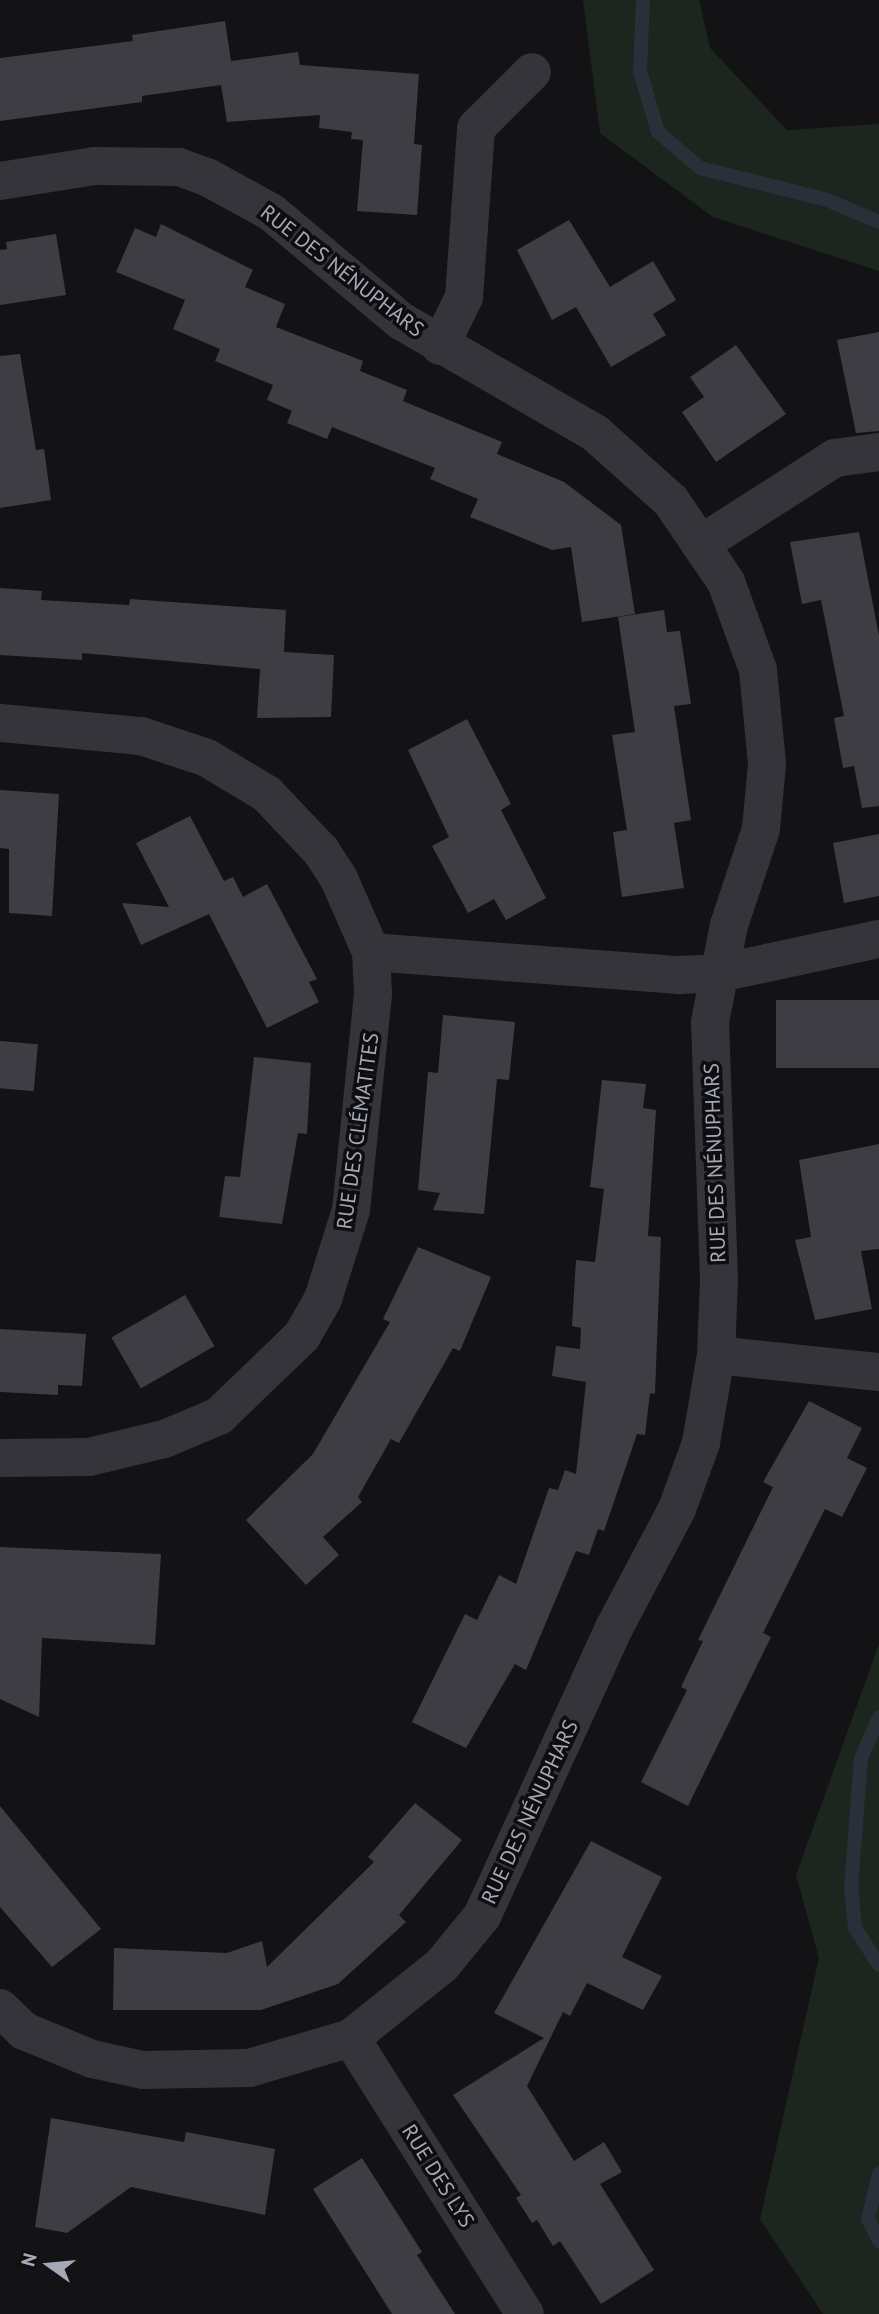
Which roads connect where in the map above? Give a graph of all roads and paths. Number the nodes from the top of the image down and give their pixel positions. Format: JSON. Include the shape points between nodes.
{"nodes":[{"id":1,"x":533,"y":72,"type":"dead end"},
{"id":2,"x":0,"y":180,"type":"edge"},
{"id":3,"x":440,"y":346,"type":"junction"},
{"id":4,"x":879,"y":452,"type":"edge"},
{"id":5,"x":704,"y":542,"type":"junction"},
{"id":6,"x":0,"y":723,"type":"edge"},
{"id":7,"x":879,"y":939,"type":"edge"},
{"id":8,"x":371,"y":953,"type":"junction"},
{"id":9,"x":720,"y":973,"type":"junction"},
{"id":10,"x":716,"y":1355,"type":"junction"},
{"id":11,"x":879,"y":1372,"type":"edge"},
{"id":12,"x":0,"y":1458,"type":"edge"},
{"id":13,"x":0,"y":2008,"type":"edge"},
{"id":14,"x":351,"y":2038,"type":"junction"},
{"id":15,"x":525,"y":2314,"type":"edge"}],
"edges":[{"from":1,"to":3,"type":"street","name":"RUE DES NÉNUPHARS","via":[[476,128],[464,297]]},
{"from":2,"to":3,"type":"street","name":"RUE DES NÉNUPHARS","via":[[95,166],[179,167],[206,177],[271,212],[365,293]]},
{"from":3,"to":5,"type":"street","name":"RUE DES NÉNUPHARS","via":[[595,433],[671,501]]},
{"from":4,"to":5,"type":"street","via":[[835,458]]},
{"from":5,"to":9,"type":"street","name":"RUE DES NÉNUPHARS","via":[[750,640],[766,735],[761,829],[729,925]]},
{"from":6,"to":8,"type":"street","name":"RUE DES CLÉMATITES","via":[[141,736],[207,758],[237,774],[267,794],[321,851]]},
{"from":7,"to":9,"type":"street"},
{"from":8,"to":9,"type":"street","via":[[679,975]]},
{"from":8,"to":12,"type":"street","name":"RUE DES CLÉMATITES","via":[[372,1036],[351,1210],[327,1287],[302,1336],[219,1416],[175,1434],[89,1457]]},
{"from":9,"to":10,"type":"street","name":"RUE DES NÉNUPHARS","via":[[710,1022],[718,1210]]},
{"from":10,"to":11,"type":"street"},
{"from":10,"to":14,"type":"street","name":"RUE DES NÉNUPHARS","via":[[701,1443],[677,1509],[614,1628],[488,1905],[442,1965]]},
{"from":13,"to":14,"type":"street","name":"RUE DES NÉNUPHARS","via":[[24,2031],[92,2059],[143,2070],[249,2068]]},
{"from":14,"to":15,"type":"street","name":"RUE DES LYS"}]}
